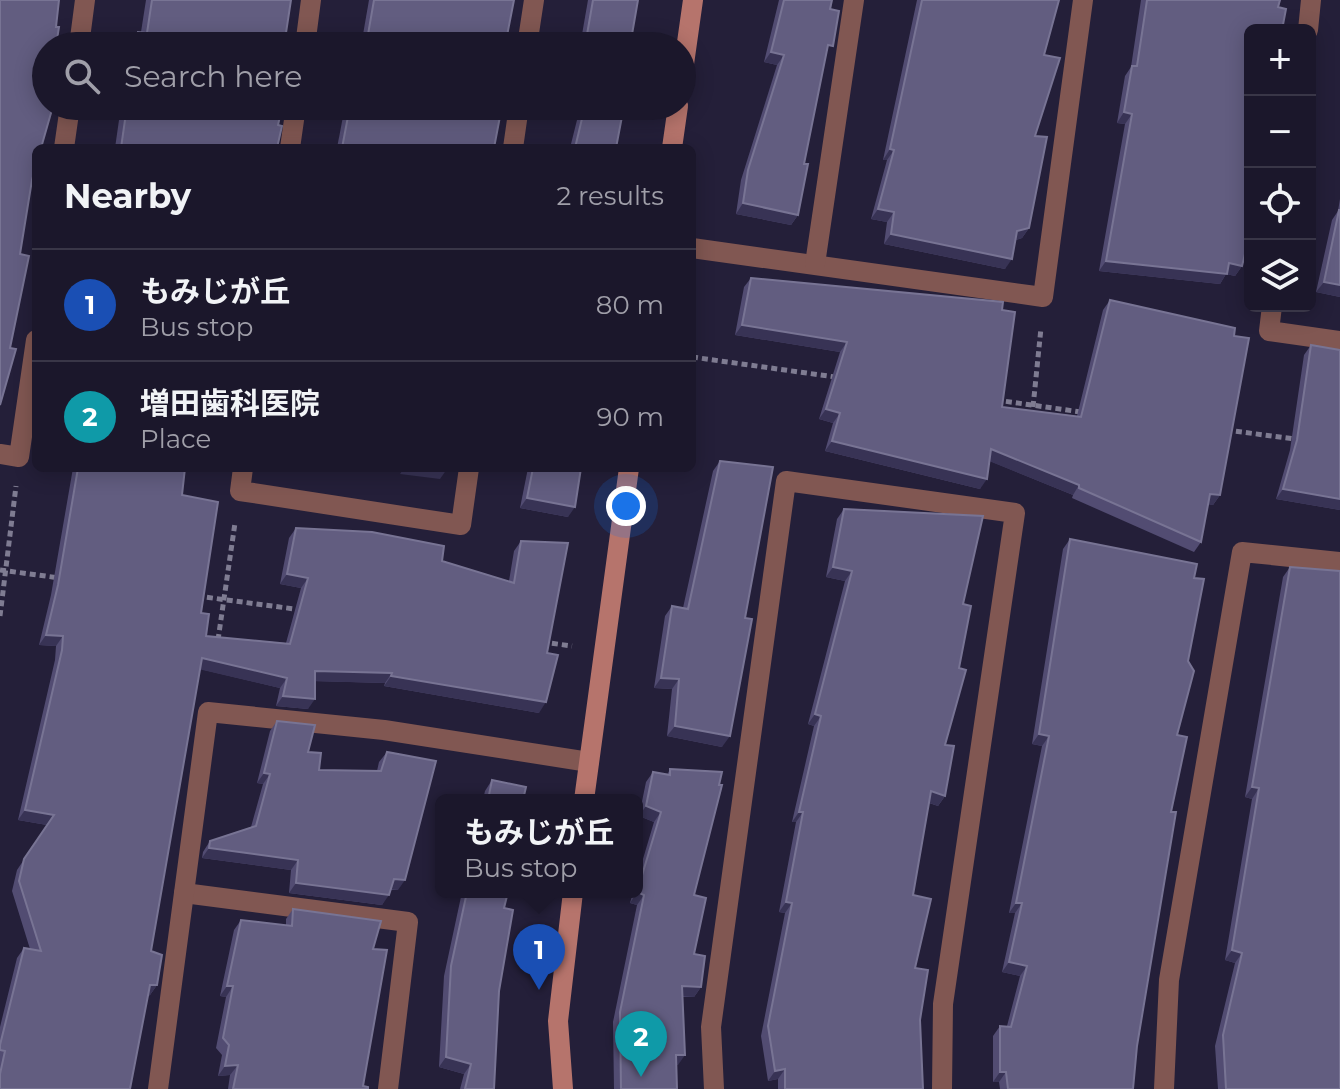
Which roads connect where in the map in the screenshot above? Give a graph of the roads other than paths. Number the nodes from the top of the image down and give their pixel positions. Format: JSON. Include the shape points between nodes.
{"nodes":[{"id":1,"x":85,"y":0,"type":"edge"},
{"id":2,"x":311,"y":0,"type":"edge"},
{"id":3,"x":534,"y":0,"type":"edge"},
{"id":4,"x":693,"y":0,"type":"edge"},
{"id":5,"x":854,"y":0,"type":"edge"},
{"id":6,"x":1083,"y":0,"type":"edge"},
{"id":7,"x":1311,"y":0,"type":"edge"},
{"id":8,"x":1309,"y":24,"type":"edge"},
{"id":9,"x":81,"y":32,"type":"edge"},
{"id":10,"x":307,"y":32,"type":"edge"},
{"id":11,"x":529,"y":32,"type":"edge"},
{"id":12,"x":688,"y":32,"type":"edge"},
{"id":13,"x":68,"y":120,"type":"edge"},
{"id":14,"x":294,"y":120,"type":"edge"},
{"id":15,"x":517,"y":120,"type":"edge"},
{"id":16,"x":676,"y":120,"type":"edge"},
{"id":17,"x":65,"y":144,"type":"edge"},
{"id":18,"x":291,"y":144,"type":"edge"},
{"id":19,"x":514,"y":144,"type":"edge"},
{"id":20,"x":673,"y":144,"type":"edge"},
{"id":21,"x":696,"y":249,"type":"edge"},
{"id":22,"x":815,"y":264,"type":"junction"},
{"id":23,"x":1271,"y":312,"type":"edge"},
{"id":24,"x":1340,"y":341,"type":"edge"},
{"id":25,"x":32,"y":358,"type":"edge"},
{"id":26,"x":10,"y":456,"type":"edge"},
{"id":27,"x":242,"y":472,"type":"edge"},
{"id":28,"x":468,"y":472,"type":"edge"},
{"id":29,"x":628,"y":472,"type":"edge"},
{"id":30,"x":1340,"y":562,"type":"edge"},
{"id":31,"x":589,"y":762,"type":"junction"},
{"id":32,"x":585,"y":794,"type":"edge"},
{"id":33,"x":184,"y":893,"type":"junction"},
{"id":34,"x":572,"y":898,"type":"edge"},
{"id":35,"x":158,"y":1089,"type":"edge"},
{"id":36,"x":388,"y":1089,"type":"edge"},
{"id":37,"x":563,"y":1089,"type":"edge"},
{"id":38,"x":714,"y":1089,"type":"edge"},
{"id":39,"x":942,"y":1089,"type":"edge"},
{"id":40,"x":1164,"y":1089,"type":"edge"}],
"edges":[{"from":1,"to":9,"type":"street"},
{"from":2,"to":10,"type":"street"},
{"from":3,"to":11,"type":"street"},
{"from":4,"to":12,"type":"street"},
{"from":5,"to":22,"type":"street"},
{"from":6,"to":22,"type":"street","via":[[1043,297]]},
{"from":7,"to":8,"type":"street"},
{"from":13,"to":17,"type":"street"},
{"from":14,"to":18,"type":"street"},
{"from":15,"to":19,"type":"street"},
{"from":16,"to":20,"type":"street"},
{"from":21,"to":22,"type":"street"},
{"from":23,"to":24,"type":"street","via":[[1269,331]]},
{"from":25,"to":26,"type":"street"},
{"from":27,"to":28,"type":"street","via":[[240,491],[461,525]]},
{"from":29,"to":31,"type":"street"},
{"from":30,"to":40,"type":"street","via":[[1242,552],[1169,980]]},
{"from":31,"to":32,"type":"street"},
{"from":31,"to":33,"type":"street","via":[[384,730],[208,712]]},
{"from":33,"to":35,"type":"street"},
{"from":33,"to":36,"type":"street","via":[[408,922]]},
{"from":34,"to":37,"type":"street","via":[[558,1021]]},
{"from":38,"to":39,"type":"street","via":[[711,1027],[786,481],[1015,513],[943,1004]]}]}
